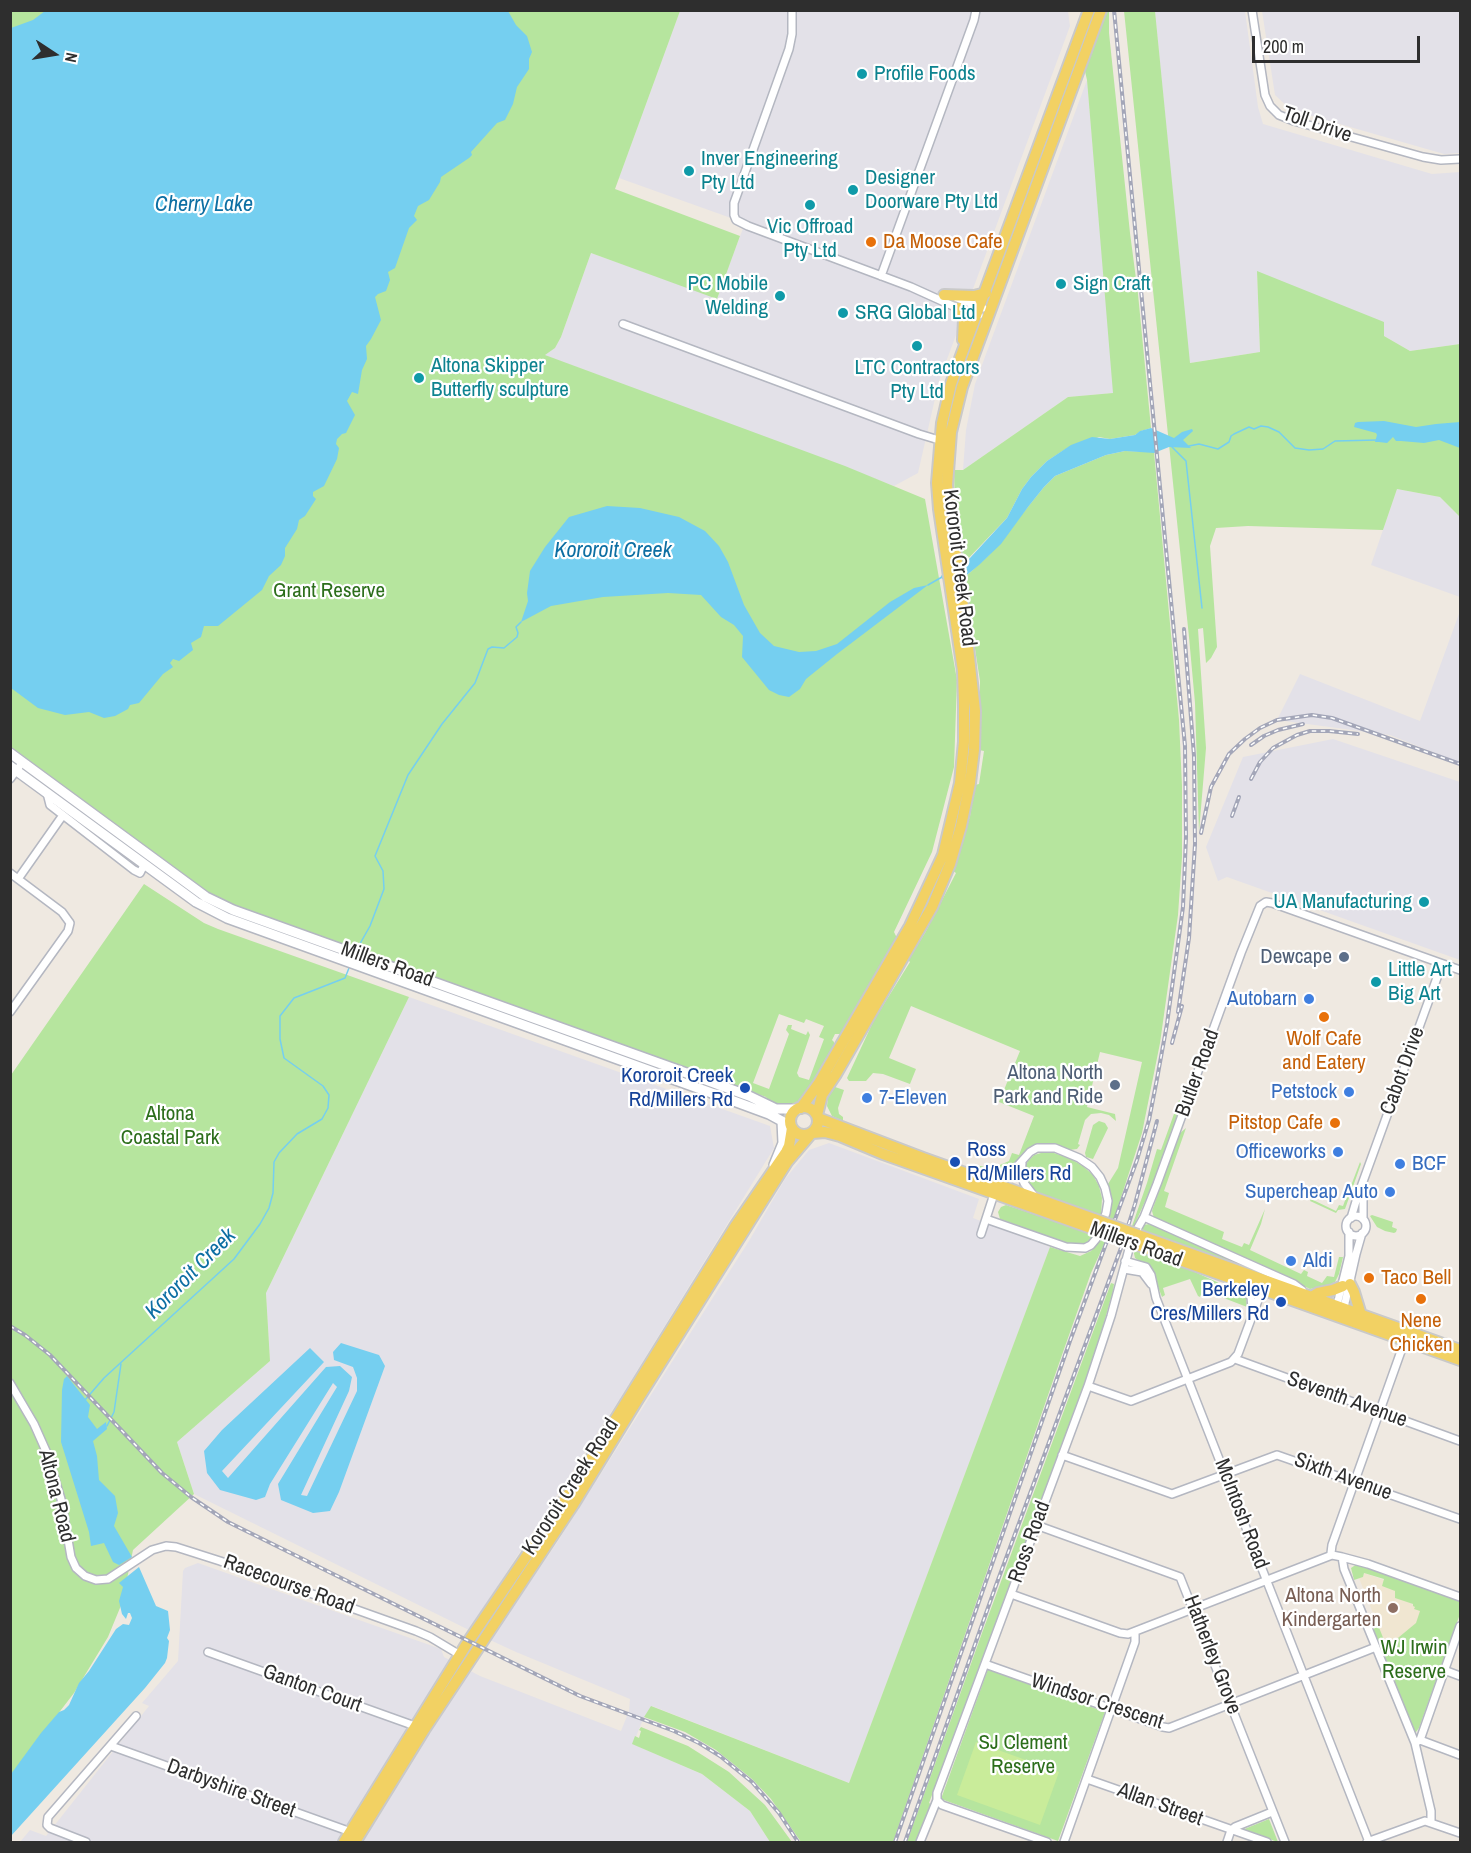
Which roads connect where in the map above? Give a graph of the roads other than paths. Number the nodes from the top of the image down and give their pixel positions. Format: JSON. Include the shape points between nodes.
{"nodes":[{"id":1,"x":792,"y":10,"type":"edge"},
{"id":2,"x":976,"y":10,"type":"edge"},
{"id":3,"x":1089,"y":10,"type":"edge"},
{"id":4,"x":1101,"y":10,"type":"edge"},
{"id":5,"x":1252,"y":10,"type":"edge"},
{"id":6,"x":1053,"y":126,"type":"junction"},
{"id":7,"x":1461,"y":159,"type":"edge"},
{"id":8,"x":881,"y":276,"type":"junction"},
{"id":9,"x":911,"y":287,"type":"junction"},
{"id":10,"x":986,"y":292,"type":"junction"},
{"id":11,"x":945,"y":295,"type":"junction"},
{"id":12,"x":959,"y":308,"type":"junction"},
{"id":13,"x":978,"y":311,"type":"junction"},
{"id":14,"x":990,"y":314,"type":"junction"},
{"id":15,"x":623,"y":324,"type":"dead end"},
{"id":16,"x":958,"y":363,"type":"junction"},
{"id":17,"x":939,"y":440,"type":"junction"},
{"id":18,"x":950,"y":550,"type":"junction"},
{"id":19,"x":961,"y":621,"type":"junction"},
{"id":20,"x":10,"y":753,"type":"edge"},
{"id":21,"x":23,"y":762,"type":"junction"},
{"id":22,"x":14,"y":768,"type":"edge"},
{"id":23,"x":10,"y":779,"type":"edge"},
{"id":24,"x":47,"y":793,"type":"junction"},
{"id":25,"x":63,"y":815,"type":"junction"},
{"id":26,"x":147,"y":861,"type":"junction"},
{"id":27,"x":10,"y":873,"type":"edge"},
{"id":28,"x":18,"y":879,"type":"junction"},
{"id":29,"x":1442,"y":964,"type":"junction"},
{"id":30,"x":1461,"y":970,"type":"edge"},
{"id":31,"x":10,"y":1012,"type":"edge"},
{"id":32,"x":800,"y":1108,"type":"junction"},
{"id":33,"x":818,"y":1116,"type":"junction"},
{"id":34,"x":788,"y":1125,"type":"junction"},
{"id":35,"x":811,"y":1134,"type":"junction"},
{"id":36,"x":1023,"y":1161,"type":"junction"},
{"id":37,"x":975,"y":1176,"type":"junction"},
{"id":38,"x":1365,"y":1178,"type":"junction"},
{"id":39,"x":994,"y":1194,"type":"junction"},
{"id":40,"x":766,"y":1196,"type":"junction"},
{"id":41,"x":754,"y":1197,"type":"junction"},
{"id":42,"x":1038,"y":1199,"type":"junction"},
{"id":43,"x":1144,"y":1217,"type":"junction"},
{"id":44,"x":1352,"y":1218,"type":"junction"},
{"id":45,"x":986,"y":1219,"type":"junction"},
{"id":46,"x":1364,"y":1219,"type":"junction"},
{"id":47,"x":1093,"y":1224,"type":"junction"},
{"id":48,"x":1349,"y":1232,"type":"junction"},
{"id":49,"x":1362,"y":1233,"type":"junction"},
{"id":50,"x":981,"y":1234,"type":"dead end"},
{"id":51,"x":1135,"y":1239,"type":"junction"},
{"id":52,"x":1124,"y":1265,"type":"junction"},
{"id":53,"x":1252,"y":1276,"type":"junction"},
{"id":54,"x":1237,"y":1281,"type":"junction"},
{"id":55,"x":1347,"y":1285,"type":"junction"},
{"id":56,"x":1262,"y":1289,"type":"junction"},
{"id":57,"x":1309,"y":1295,"type":"junction"},
{"id":58,"x":1340,"y":1311,"type":"junction"},
{"id":59,"x":688,"y":1313,"type":"junction"},
{"id":60,"x":1361,"y":1315,"type":"junction"},
{"id":61,"x":1250,"y":1320,"type":"junction"},
{"id":62,"x":1405,"y":1340,"type":"junction"},
{"id":63,"x":1461,"y":1350,"type":"edge"},
{"id":64,"x":1234,"y":1359,"type":"junction"},
{"id":65,"x":1461,"y":1360,"type":"edge"},
{"id":66,"x":1188,"y":1378,"type":"junction"},
{"id":67,"x":10,"y":1383,"type":"edge"},
{"id":68,"x":1088,"y":1386,"type":"junction"},
{"id":69,"x":1379,"y":1412,"type":"junction"},
{"id":70,"x":1461,"y":1441,"type":"edge"},
{"id":71,"x":1062,"y":1455,"type":"junction"},
{"id":72,"x":1225,"y":1474,"type":"junction"},
{"id":73,"x":1354,"y":1481,"type":"junction"},
{"id":74,"x":1461,"y":1519,"type":"edge"},
{"id":75,"x":1036,"y":1525,"type":"junction"},
{"id":76,"x":1332,"y":1556,"type":"junction"},
{"id":77,"x":1342,"y":1557,"type":"junction"},
{"id":78,"x":117,"y":1574,"type":"joint"},
{"id":79,"x":1266,"y":1581,"type":"junction"},
{"id":80,"x":1011,"y":1594,"type":"junction"},
{"id":81,"x":1461,"y":1598,"type":"edge"},
{"id":82,"x":1194,"y":1609,"type":"junction"},
{"id":83,"x":496,"y":1610,"type":"junction"},
{"id":84,"x":1461,"y":1626,"type":"edge"},
{"id":85,"x":1135,"y":1632,"type":"junction"},
{"id":86,"x":1376,"y":1647,"type":"junction"},
{"id":87,"x":208,"y":1652,"type":"dead end"},
{"id":88,"x":460,"y":1655,"type":"junction"},
{"id":89,"x":985,"y":1664,"type":"junction"},
{"id":90,"x":1444,"y":1670,"type":"junction"},
{"id":91,"x":1304,"y":1676,"type":"junction"},
{"id":92,"x":1461,"y":1676,"type":"edge"},
{"id":93,"x":1231,"y":1704,"type":"junction"},
{"id":94,"x":1111,"y":1708,"type":"junction"},
{"id":95,"x":136,"y":1716,"type":"dead end"},
{"id":96,"x":420,"y":1728,"type":"junction"},
{"id":97,"x":1417,"y":1741,"type":"junction"},
{"id":98,"x":111,"y":1746,"type":"junction"},
{"id":99,"x":1461,"y":1755,"type":"edge"},
{"id":100,"x":1087,"y":1779,"type":"junction"},
{"id":101,"x":937,"y":1800,"type":"junction"},
{"id":102,"x":1272,"y":1812,"type":"junction"},
{"id":103,"x":1431,"y":1822,"type":"junction"},
{"id":104,"x":1231,"y":1830,"type":"junction"},
{"id":105,"x":1461,"y":1833,"type":"edge"},
{"id":106,"x":355,"y":1837,"type":"edge"},
{"id":107,"x":87,"y":1842,"type":"edge"},
{"id":108,"x":344,"y":1842,"type":"edge"},
{"id":109,"x":920,"y":1842,"type":"edge"},
{"id":110,"x":1047,"y":1842,"type":"edge"},
{"id":111,"x":1064,"y":1842,"type":"edge"},
{"id":112,"x":1227,"y":1842,"type":"edge"},
{"id":113,"x":1267,"y":1842,"type":"edge"},
{"id":114,"x":1285,"y":1842,"type":"edge"},
{"id":115,"x":1368,"y":1842,"type":"edge"}],
"edges":[{"from":1,"to":8,"type":"street","via":[[789,49],[734,203],[734,215],[748,226]]},
{"from":2,"to":8,"type":"street"},
{"from":3,"to":6,"type":"main road","name":"Kororoit Creek Road"},
{"from":4,"to":6,"type":"main road","name":"Kororoit Creek Road"},
{"from":5,"to":7,"type":"street","name":"Toll Drive","via":[[1265,95],[1279,114],[1422,157]]},
{"from":6,"to":10,"type":"main road","name":"Kororoit Creek Road"},
{"from":6,"to":14,"type":"main road","name":"Kororoit Creek Road"},
{"from":8,"to":9,"type":"street"},
{"from":9,"to":11,"type":"street"},
{"from":9,"to":12,"type":"street"},
{"from":10,"to":11,"type":"main road","via":[[974,296]]},
{"from":10,"to":13,"type":"main road","name":"Kororoit Creek Road"},
{"from":11,"to":13,"type":"street"},
{"from":12,"to":13,"type":"street"},
{"from":12,"to":16,"type":"main road","via":[[964,330]]},
{"from":13,"to":14,"type":"street"},
{"from":13,"to":16,"type":"main road","name":"Kororoit Creek Road"},
{"from":14,"to":18,"type":"main road","name":"Kororoit Creek Road","via":[[959,398],[951,432],[947,485]]},
{"from":15,"to":17,"type":"street"},
{"from":16,"to":17,"type":"main road","name":"Kororoit Creek Road"},
{"from":17,"to":18,"type":"main road","name":"Kororoit Creek Road","via":[[937,483]]},
{"from":18,"to":19,"type":"main road","name":"Kororoit Creek Road"},
{"from":19,"to":32,"type":"main road","name":"Kororoit Creek Road","via":[[964,742],[958,792],[943,855],[910,926],[819,1083]]},
{"from":19,"to":33,"type":"main road","name":"Kororoit Creek Road","via":[[973,680],[975,730],[970,783],[956,846],[932,907],[822,1095]]},
{"from":20,"to":21,"type":"main road","name":"Millers Road"},
{"from":21,"to":22,"type":"street"},
{"from":21,"to":26,"type":"main road","name":"Millers Road"},
{"from":22,"to":23,"type":"street"},
{"from":22,"to":24,"type":"main road","name":"Millers Road"},
{"from":24,"to":25,"type":"street","via":[[50,806]]},
{"from":24,"to":26,"type":"main road","name":"Millers Road"},
{"from":25,"to":26,"type":"street","via":[[134,870],[140,873]]},
{"from":25,"to":28,"type":"street"},
{"from":26,"to":32,"type":"main road","name":"Millers Road","via":[[233,910],[703,1079],[776,1109]]},
{"from":26,"to":34,"type":"main road","name":"Millers Road","via":[[214,912],[755,1108]]},
{"from":27,"to":28,"type":"street"},
{"from":28,"to":31,"type":"street","via":[[62,912],[70,928]]},
{"from":29,"to":30,"type":"street"},
{"from":29,"to":38,"type":"street","name":"Cabot Drive"},
{"from":29,"to":43,"type":"street","name":"Butler Road","via":[[1272,903],[1260,906]]},
{"from":32,"to":33,"type":"main road","via":[[811,1109]]},
{"from":32,"to":34,"type":"main road","via":[[792,1114]]},
{"from":33,"to":35,"type":"main road","via":[[818,1126]]},
{"from":33,"to":37,"type":"main road","name":"Millers Road"},
{"from":34,"to":35,"type":"main road","via":[[800,1135]]},
{"from":34,"to":41,"type":"main road","name":"Kororoit Creek Road","via":[[788,1149]]},
{"from":35,"to":39,"type":"main road","name":"Millers Road","via":[[840,1136]]},
{"from":35,"to":40,"type":"main road","name":"Kororoit Creek Road"},
{"from":36,"to":37,"type":"street","via":[[1002,1176]]},
{"from":36,"to":42,"type":"street","via":[[1024,1183]]},
{"from":36,"to":45,"type":"street","via":[[1030,1152],[1045,1147],[1092,1167],[1108,1201],[1096,1239],[1085,1248],[1066,1246]]},
{"from":37,"to":42,"type":"main road","name":"Millers Road"},
{"from":38,"to":44,"type":"street","name":"Cabot Drive"},
{"from":38,"to":46,"type":"street","name":"Cabot Drive"},
{"from":39,"to":45,"type":"street"},
{"from":39,"to":47,"type":"main road","name":"Millers Road"},
{"from":40,"to":41,"type":"main road"},
{"from":40,"to":59,"type":"main road","name":"Kororoit Creek Road"},
{"from":41,"to":59,"type":"main road","name":"Kororoit Creek Road"},
{"from":42,"to":47,"type":"main road","name":"Millers Road"},
{"from":43,"to":51,"type":"street","name":"Butler Road"},
{"from":43,"to":57,"type":"street","name":"Millers Road","via":[[1294,1284]]},
{"from":44,"to":46,"type":"street"},
{"from":44,"to":48,"type":"street","via":[[1347,1225]]},
{"from":45,"to":50,"type":"street"},
{"from":46,"to":49,"type":"street","via":[[1366,1228]]},
{"from":47,"to":51,"type":"main road","name":"Millers Road","bridge":true},
{"from":48,"to":49,"type":"street"},
{"from":48,"to":55,"type":"street"},
{"from":49,"to":55,"type":"street"},
{"from":51,"to":52,"type":"street","name":"Ross Road"},
{"from":51,"to":53,"type":"main road","name":"Millers Road"},
{"from":51,"to":54,"type":"main road","name":"Millers Road"},
{"from":52,"to":66,"type":"street","name":"McIntosh Road","via":[[1142,1272],[1152,1286]]},
{"from":52,"to":68,"type":"street","name":"Ross Road"},
{"from":53,"to":56,"type":"street"},
{"from":53,"to":57,"type":"main road","name":"Millers Road"},
{"from":54,"to":56,"type":"main road","name":"Millers Road"},
{"from":54,"to":61,"type":"street","via":[[1251,1297]]},
{"from":55,"to":57,"type":"main road"},
{"from":55,"to":58,"type":"street"},
{"from":55,"to":60,"type":"main road","via":[[1354,1292]]},
{"from":56,"to":58,"type":"main road","name":"Millers Road"},
{"from":56,"to":61,"type":"street"},
{"from":57,"to":58,"type":"main road","name":"Millers Road"},
{"from":58,"to":60,"type":"main road","name":"Millers Road"},
{"from":58,"to":62,"type":"main road","name":"Millers Road"},
{"from":59,"to":83,"type":"main road","name":"Kororoit Creek Road"},
{"from":60,"to":63,"type":"main road","name":"Millers Road"},
{"from":61,"to":64,"type":"street"},
{"from":62,"to":65,"type":"main road","name":"Millers Road"},
{"from":62,"to":69,"type":"street"},
{"from":64,"to":66,"type":"street"},
{"from":64,"to":69,"type":"street","name":"Seventh Avenue"},
{"from":66,"to":68,"type":"street","via":[[1131,1401]]},
{"from":66,"to":72,"type":"street","name":"McIntosh Road"},
{"from":67,"to":78,"type":"street","name":"Altona Road","via":[[34,1424],[51,1465],[72,1563],[90,1578],[102,1580]]},
{"from":68,"to":71,"type":"street","name":"Ross Road"},
{"from":69,"to":70,"type":"street","name":"Seventh Avenue"},
{"from":69,"to":73,"type":"street"},
{"from":71,"to":72,"type":"street","name":"Sixth Avenue","via":[[1172,1494]]},
{"from":71,"to":75,"type":"street","name":"Ross Road"},
{"from":72,"to":73,"type":"street","name":"Sixth Avenue","via":[[1277,1455]]},
{"from":72,"to":79,"type":"street","name":"McIntosh Road"},
{"from":73,"to":74,"type":"street","name":"Sixth Avenue"},
{"from":73,"to":76,"type":"street","via":[[1332,1545]]},
{"from":75,"to":80,"type":"street","name":"Ross Road"},
{"from":75,"to":82,"type":"street","name":"Hatherley Grove","via":[[1177,1575]]},
{"from":76,"to":77,"type":"street"},
{"from":76,"to":79,"type":"street"},
{"from":77,"to":81,"type":"street"},
{"from":77,"to":86,"type":"street"},
{"from":78,"to":88,"type":"street","name":"Racecourse Road","via":[[160,1547],[172,1546],[416,1631]]},
{"from":79,"to":82,"type":"street"},
{"from":79,"to":91,"type":"street","name":"McIntosh Road"},
{"from":80,"to":85,"type":"street","via":[[1120,1633]]},
{"from":80,"to":89,"type":"street","name":"Ross Road"},
{"from":82,"to":85,"type":"street"},
{"from":82,"to":93,"type":"street","name":"Hatherley Grove"},
{"from":83,"to":88,"type":"main road","name":"Kororoit Creek Road"},
{"from":83,"to":96,"type":"main road","name":"Kororoit Creek Road"},
{"from":84,"to":90,"type":"street"},
{"from":85,"to":94,"type":"street","via":[[1135,1642]]},
{"from":86,"to":91,"type":"street","name":"Windsor Crescent"},
{"from":86,"to":97,"type":"street"},
{"from":87,"to":96,"type":"street","name":"Ganton Court"},
{"from":88,"to":96,"type":"main road","name":"Kororoit Creek Road"},
{"from":89,"to":94,"type":"street","name":"Windsor Crescent"},
{"from":89,"to":101,"type":"street","name":"Ross Road"},
{"from":90,"to":92,"type":"street"},
{"from":90,"to":97,"type":"street"},
{"from":91,"to":93,"type":"street","name":"Windsor Crescent"},
{"from":91,"to":115,"type":"street","name":"McIntosh Road"},
{"from":93,"to":94,"type":"street","name":"Windsor Crescent","via":[[1169,1728]]},
{"from":93,"to":102,"type":"street","name":"Hatherley Grove"},
{"from":94,"to":100,"type":"street"},
{"from":95,"to":98,"type":"street"},
{"from":96,"to":106,"type":"main road","name":"Kororoit Creek Road"},
{"from":97,"to":99,"type":"street"},
{"from":97,"to":103,"type":"street"},
{"from":98,"to":106,"type":"street","name":"Darbyshire Street"},
{"from":98,"to":107,"type":"street","via":[[48,1817],[47,1825],[56,1831]]},
{"from":100,"to":104,"type":"street","name":"Allan Street"},
{"from":100,"to":111,"type":"street"},
{"from":101,"to":109,"type":"street","name":"Ross Road"},
{"from":101,"to":110,"type":"street"},
{"from":102,"to":104,"type":"street"},
{"from":102,"to":114,"type":"street","name":"Hatherley Grove"},
{"from":103,"to":105,"type":"street"},
{"from":103,"to":115,"type":"street","via":[[1419,1822]]},
{"from":104,"to":112,"type":"street"},
{"from":104,"to":113,"type":"street","name":"Allan Street"},
{"from":106,"to":108,"type":"main road","name":"Kororoit Creek Road"}]}
